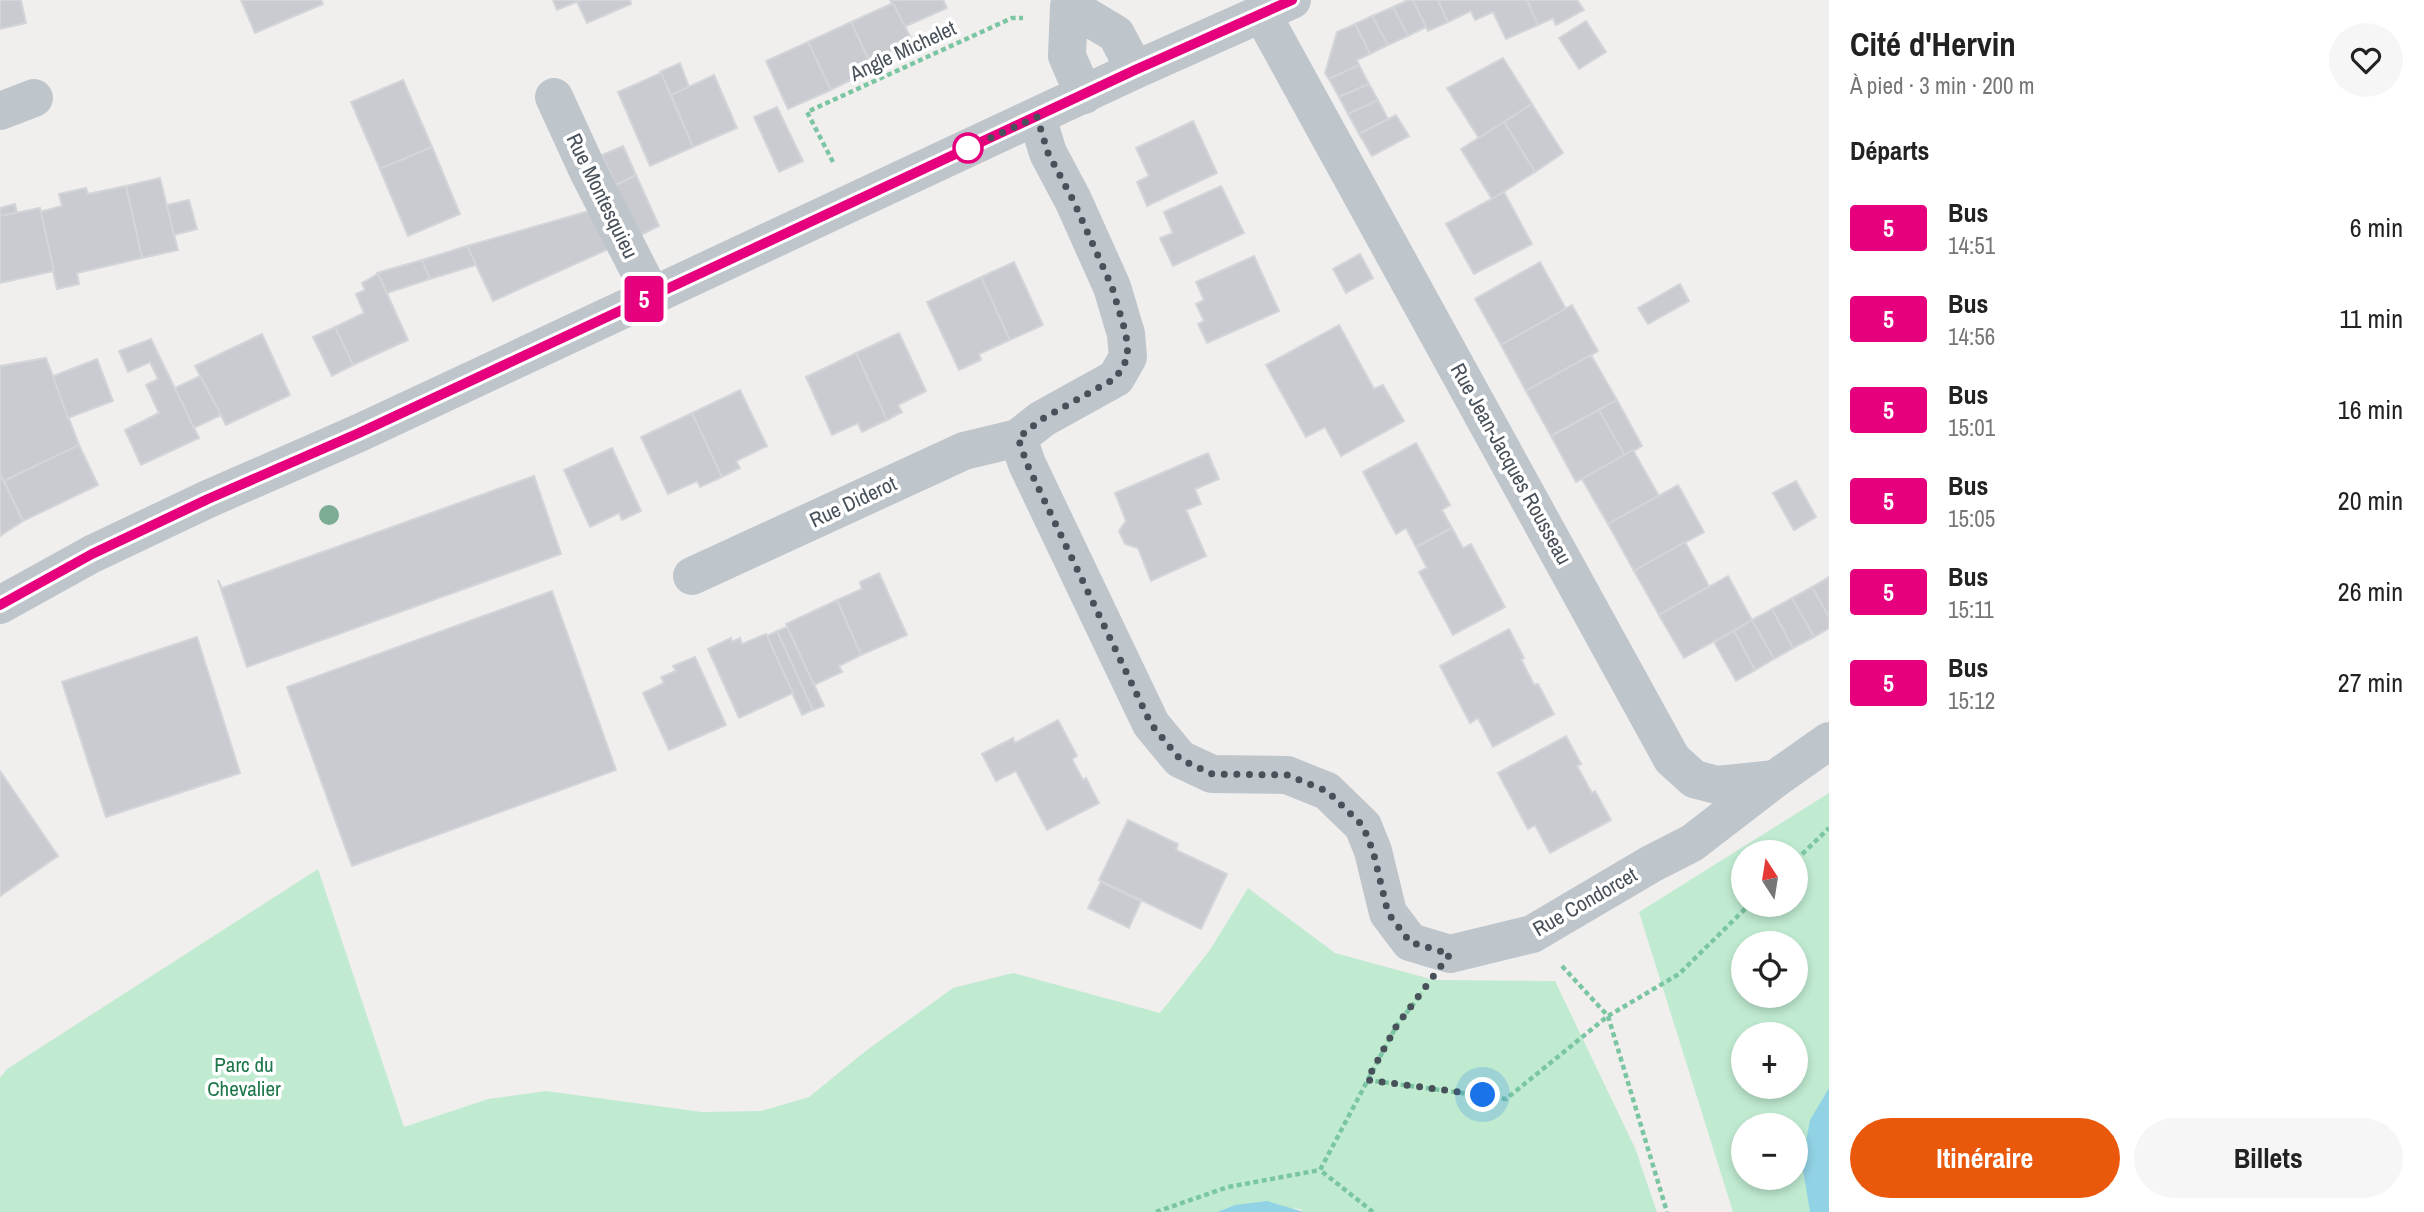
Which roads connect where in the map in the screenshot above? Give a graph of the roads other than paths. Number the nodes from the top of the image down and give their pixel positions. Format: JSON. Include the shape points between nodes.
{"nodes":[{"id":1,"x":1068,"y":3,"type":"edge"},
{"id":2,"x":1277,"y":7,"type":"edge"},
{"id":3,"x":1135,"y":70,"type":"junction"},
{"id":4,"x":1084,"y":95,"type":"junction"},
{"id":5,"x":554,"y":97,"type":"dead end"},
{"id":6,"x":1037,"y":117,"type":"junction"},
{"id":7,"x":652,"y":296,"type":"junction"},
{"id":8,"x":1018,"y":438,"type":"junction"},
{"id":9,"x":692,"y":576,"type":"dead end"},
{"id":10,"x":0,"y":605,"type":"edge"},
{"id":11,"x":1829,"y":741,"type":"edge"},
{"id":12,"x":1775,"y":779,"type":"junction"}],
"edges":[{"from":1,"to":3,"type":"street","via":[[1116,34]]},
{"from":1,"to":4,"type":"street","via":[[1067,56]]},
{"from":2,"to":3,"type":"street"},
{"from":2,"to":12,"type":"street","name":"Rue Jean-Jacques Rousseau","via":[[1672,759],[1694,779],[1717,785]]},
{"from":3,"to":4,"type":"street"},
{"from":4,"to":6,"type":"street"},
{"from":5,"to":7,"type":"street","name":"Rue Montesquieu"},
{"from":6,"to":7,"type":"street"},
{"from":6,"to":8,"type":"street","via":[[1048,153],[1112,287],[1128,357],[1116,378],[1042,419]]},
{"from":7,"to":10,"type":"street","via":[[208,499],[92,554]]},
{"from":8,"to":9,"type":"street","name":"Rue Diderot","via":[[964,451]]},
{"from":8,"to":12,"type":"street","name":"Rue Condorcet","via":[[1158,733],[1180,759],[1212,774],[1287,775],[1327,791],[1363,826],[1388,913],[1410,942],[1450,954],[1532,934],[1692,843]]},
{"from":11,"to":12,"type":"street","name":"Rue Jean-Jacques Rousseau"}]}
